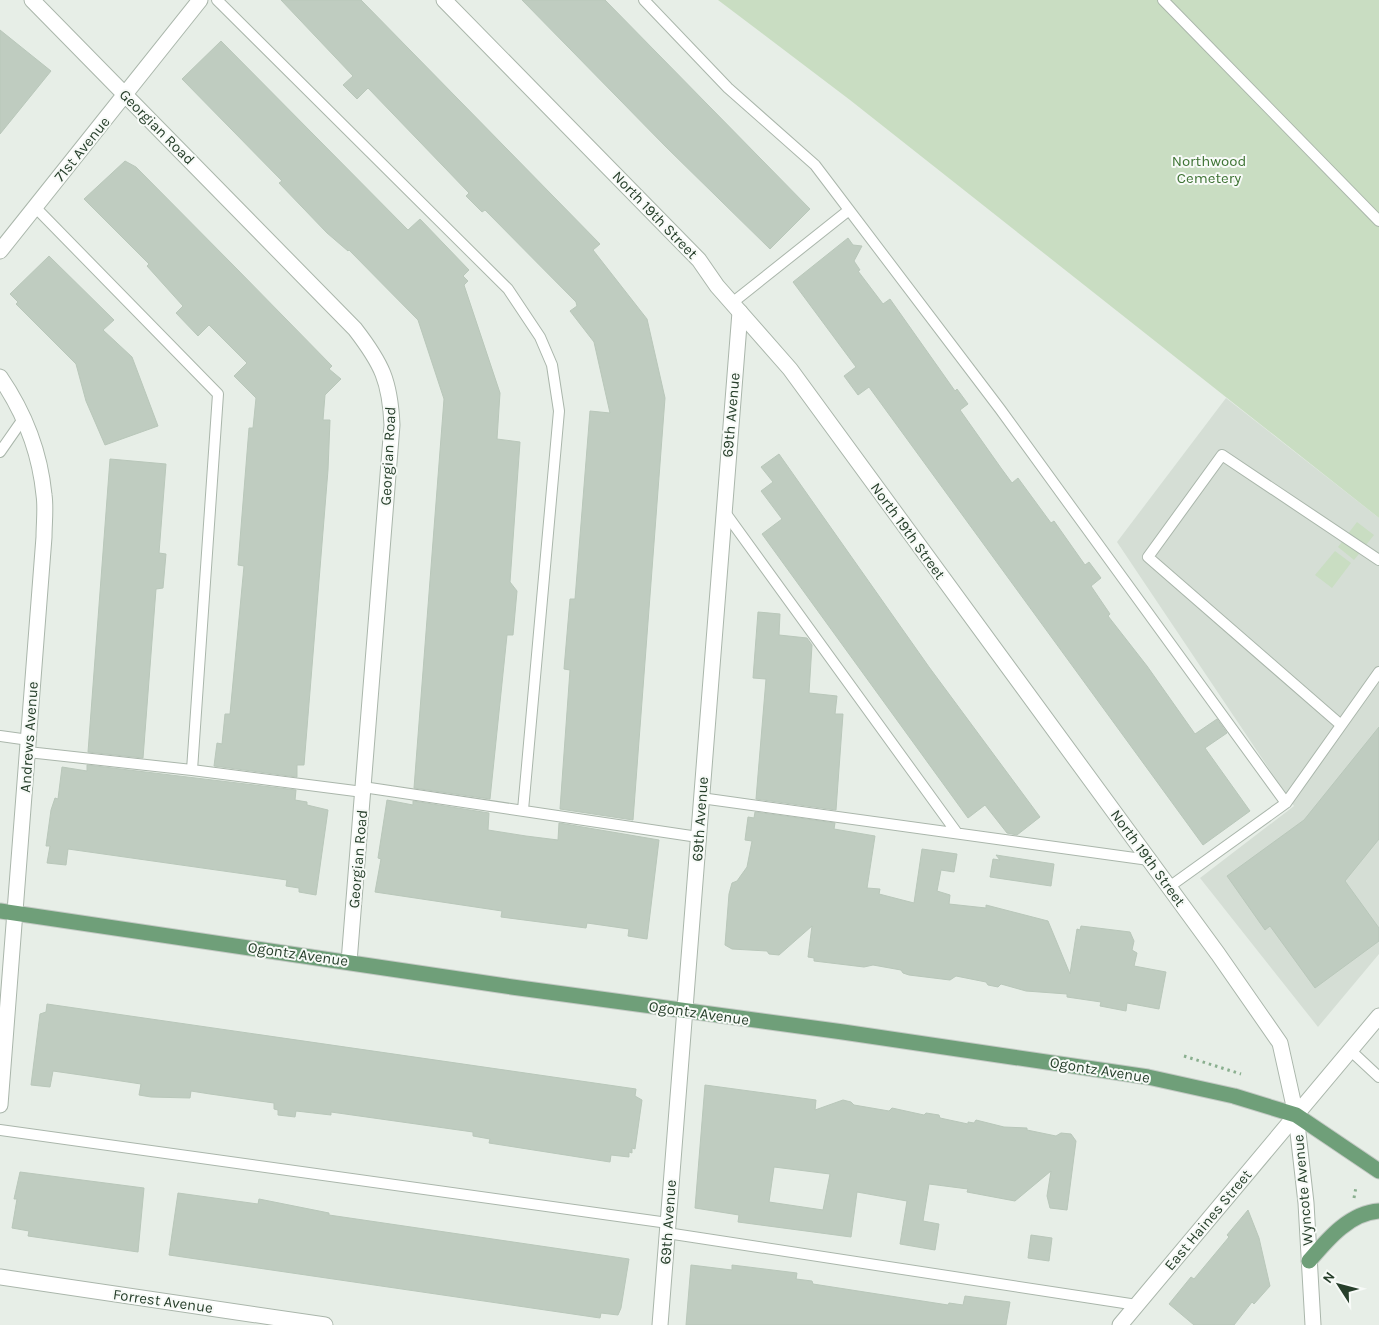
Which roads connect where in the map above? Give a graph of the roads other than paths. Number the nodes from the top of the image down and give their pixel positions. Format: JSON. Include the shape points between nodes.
{"nodes":[{"id":1,"x":32,"y":0,"type":"edge"},
{"id":2,"x":200,"y":0,"type":"edge"},
{"id":3,"x":217,"y":0,"type":"edge"},
{"id":4,"x":444,"y":0,"type":"edge"},
{"id":5,"x":644,"y":0,"type":"edge"},
{"id":6,"x":1163,"y":0,"type":"edge"},
{"id":7,"x":125,"y":95,"type":"junction"},
{"id":8,"x":35,"y":207,"type":"junction"},
{"id":9,"x":849,"y":210,"type":"junction"},
{"id":10,"x":1379,"y":221,"type":"edge"},
{"id":11,"x":0,"y":251,"type":"edge"},
{"id":12,"x":736,"y":308,"type":"junction"},
{"id":13,"x":0,"y":377,"type":"edge"},
{"id":14,"x":23,"y":419,"type":"junction"},
{"id":15,"x":0,"y":452,"type":"edge"},
{"id":16,"x":724,"y":511,"type":"junction"},
{"id":17,"x":1379,"y":560,"type":"edge"},
{"id":18,"x":1379,"y":672,"type":"edge"},
{"id":19,"x":1342,"y":725,"type":"junction"},
{"id":20,"x":0,"y":736,"type":"edge"},
{"id":21,"x":29,"y":746,"type":"junction"},
{"id":22,"x":192,"y":770,"type":"junction"},
{"id":23,"x":363,"y":789,"type":"junction"},
{"id":24,"x":701,"y":798,"type":"junction"},
{"id":25,"x":1286,"y":803,"type":"junction"},
{"id":26,"x":523,"y":810,"type":"junction"},
{"id":27,"x":957,"y":833,"type":"junction"},
{"id":28,"x":698,"y":837,"type":"junction"},
{"id":29,"x":1149,"y":860,"type":"junction"},
{"id":30,"x":1169,"y":887,"type":"junction"},
{"id":31,"x":0,"y":911,"type":"edge"},
{"id":32,"x":16,"y":913,"type":"junction"},
{"id":33,"x":349,"y":962,"type":"junction"},
{"id":34,"x":685,"y":1012,"type":"junction"},
{"id":35,"x":1379,"y":1016,"type":"edge"},
{"id":36,"x":1350,"y":1050,"type":"junction"},
{"id":37,"x":1379,"y":1077,"type":"edge"},
{"id":38,"x":0,"y":1105,"type":"edge"},
{"id":39,"x":1296,"y":1115,"type":"junction"},
{"id":40,"x":0,"y":1130,"type":"edge"},
{"id":41,"x":1379,"y":1171,"type":"edge"},
{"id":42,"x":1379,"y":1211,"type":"edge"},
{"id":43,"x":667,"y":1228,"type":"junction"},
{"id":44,"x":1309,"y":1261,"type":"junction"},
{"id":45,"x":0,"y":1277,"type":"edge"},
{"id":46,"x":1136,"y":1305,"type":"junction"},
{"id":47,"x":325,"y":1325,"type":"edge"},
{"id":48,"x":660,"y":1325,"type":"edge"},
{"id":49,"x":1120,"y":1325,"type":"edge"},
{"id":50,"x":1313,"y":1325,"type":"edge"}],
"edges":[{"from":1,"to":7,"type":"street","name":"Georgian Road"},
{"from":2,"to":7,"type":"street","name":"71st Avenue"},
{"from":3,"to":26,"type":"lane","via":[[508,289],[540,338],[552,365],[559,411]]},
{"from":4,"to":12,"type":"street","name":"North 19th Street","via":[[699,260]]},
{"from":5,"to":9,"type":"lane","via":[[728,88],[815,165]]},
{"from":6,"to":10,"type":"lane"},
{"from":7,"to":8,"type":"street","name":"71st Avenue"},
{"from":7,"to":23,"type":"street","name":"Georgian Road","via":[[355,329],[376,357],[391,397],[392,425]]},
{"from":8,"to":11,"type":"street","name":"71st Avenue"},
{"from":8,"to":22,"type":"lane","via":[[218,394]]},
{"from":9,"to":12,"type":"lane"},
{"from":9,"to":25,"type":"lane","via":[[1000,409]]},
{"from":12,"to":16,"type":"street","name":"69th Avenue"},
{"from":12,"to":29,"type":"street","name":"North 19th Street","via":[[790,369]]},
{"from":13,"to":14,"type":"street","name":"Andrews Avenue"},
{"from":14,"to":15,"type":"lane"},
{"from":14,"to":21,"type":"street","name":"Andrews Avenue","via":[[36,452],[45,496]]},
{"from":16,"to":24,"type":"street","name":"69th Avenue"},
{"from":16,"to":27,"type":"lane"},
{"from":17,"to":19,"type":"lane","via":[[1222,455],[1148,557]]},
{"from":18,"to":19,"type":"lane"},
{"from":19,"to":25,"type":"lane"},
{"from":20,"to":21,"type":"lane"},
{"from":21,"to":22,"type":"lane"},
{"from":21,"to":32,"type":"street","name":"Andrews Avenue"},
{"from":22,"to":23,"type":"lane"},
{"from":23,"to":26,"type":"lane"},
{"from":23,"to":33,"type":"street","name":"Georgian Road"},
{"from":24,"to":27,"type":"lane"},
{"from":24,"to":28,"type":"street","name":"69th Avenue"},
{"from":25,"to":30,"type":"lane"},
{"from":26,"to":28,"type":"lane"},
{"from":27,"to":29,"type":"lane"},
{"from":28,"to":34,"type":"street","name":"69th Avenue"},
{"from":29,"to":30,"type":"street","name":"North 19th Street"},
{"from":30,"to":39,"type":"street","name":"North 19th Street","via":[[1280,1043]]},
{"from":31,"to":32,"type":"main road","name":"Ogontz Avenue"},
{"from":32,"to":33,"type":"main road","name":"Ogontz Avenue"},
{"from":32,"to":38,"type":"street","name":"Andrews Avenue"},
{"from":33,"to":34,"type":"main road","name":"Ogontz Avenue"},
{"from":34,"to":39,"type":"main road","name":"Ogontz Avenue","via":[[1148,1077],[1234,1096]]},
{"from":34,"to":43,"type":"street","name":"69th Avenue"},
{"from":35,"to":36,"type":"street","name":"East Haines Street"},
{"from":36,"to":37,"type":"lane"},
{"from":36,"to":39,"type":"street","name":"East Haines Street"},
{"from":39,"to":41,"type":"main road","name":"Ogontz Avenue"},
{"from":39,"to":44,"type":"street","name":"Wyncote Avenue"},
{"from":39,"to":46,"type":"street","name":"East Haines Street"},
{"from":40,"to":43,"type":"lane"},
{"from":42,"to":44,"type":"main road","via":[[1358,1217],[1342,1227]]},
{"from":43,"to":46,"type":"lane"},
{"from":43,"to":48,"type":"street","name":"69th Avenue"},
{"from":44,"to":50,"type":"street","name":"Wyncote Avenue"},
{"from":45,"to":47,"type":"street","name":"Forrest Avenue"},
{"from":46,"to":49,"type":"street","name":"East Haines Street"}]}
